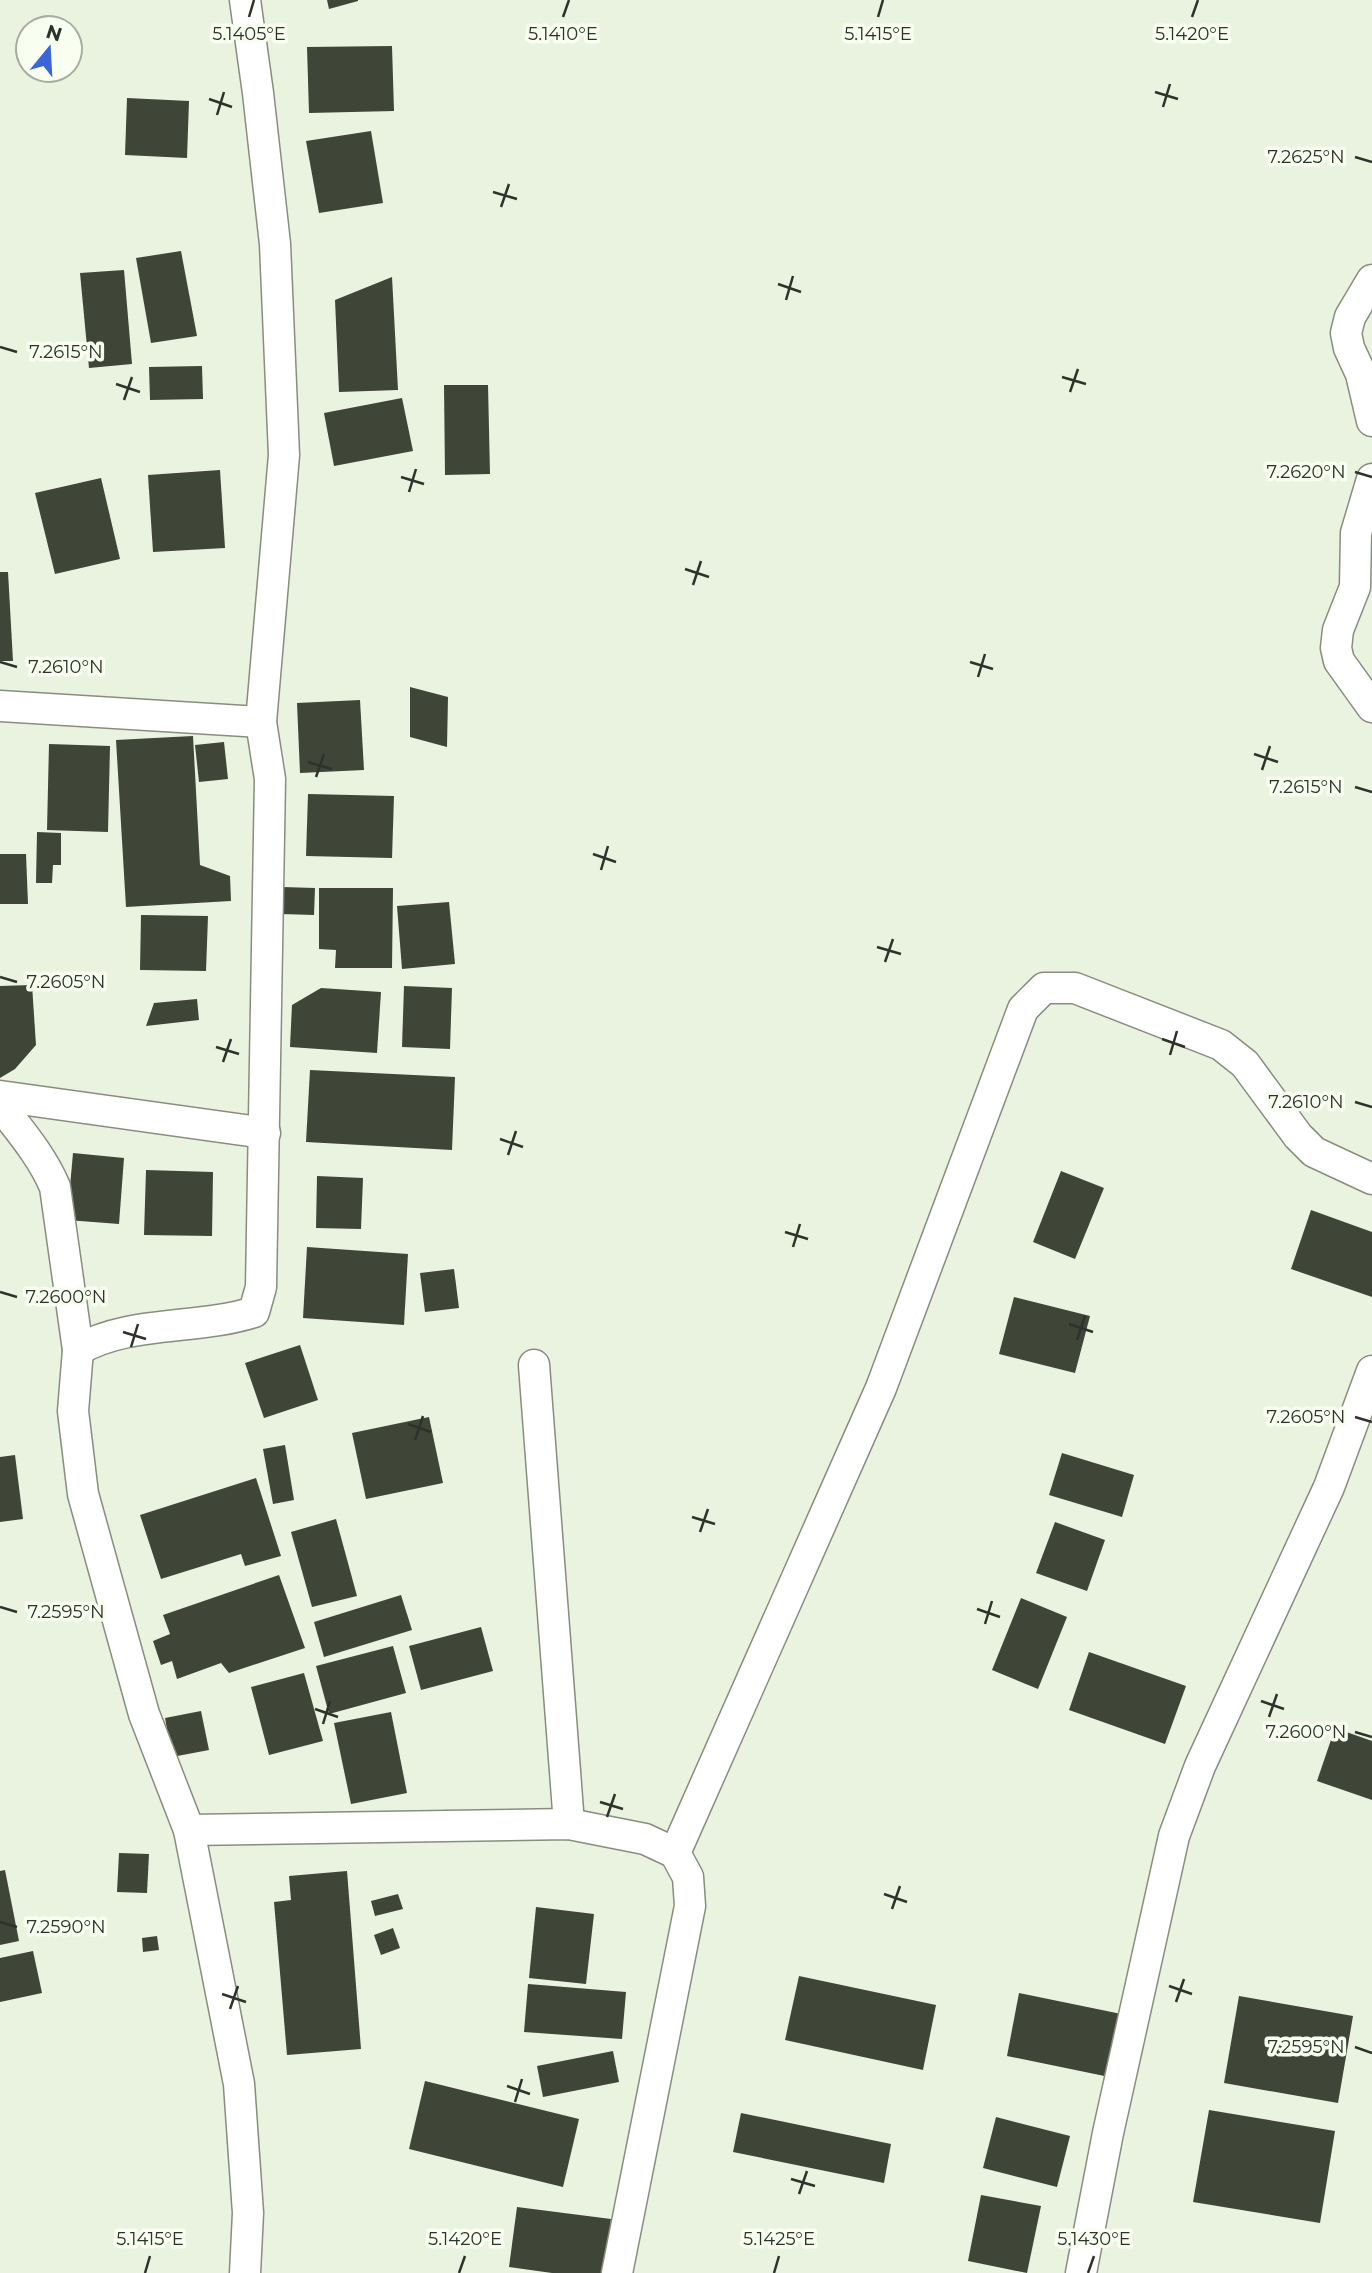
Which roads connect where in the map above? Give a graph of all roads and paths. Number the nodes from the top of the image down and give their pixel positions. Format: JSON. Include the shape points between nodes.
{"nodes":[{"id":1,"x":245,"y":0,"type":"edge"},
{"id":2,"x":1372,"y":280,"type":"edge"},
{"id":3,"x":1372,"y":421,"type":"edge"},
{"id":4,"x":1372,"y":478,"type":"edge"},
{"id":5,"x":0,"y":706,"type":"edge"},
{"id":6,"x":1372,"y":707,"type":"edge"},
{"id":7,"x":261,"y":722,"type":"junction"},
{"id":8,"x":0,"y":1096,"type":"edge"},
{"id":9,"x":0,"y":1105,"type":"edge"},
{"id":10,"x":265,"y":1133,"type":"junction"},
{"id":11,"x":1372,"y":1179,"type":"edge"},
{"id":12,"x":78,"y":1350,"type":"junction"},
{"id":13,"x":534,"y":1365,"type":"dead end"},
{"id":14,"x":1372,"y":1371,"type":"edge"},
{"id":15,"x":1367,"y":1402,"type":"edge"},
{"id":16,"x":569,"y":1824,"type":"junction"},
{"id":17,"x":189,"y":1830,"type":"junction"},
{"id":18,"x":675,"y":1853,"type":"junction"},
{"id":19,"x":245,"y":2273,"type":"edge"},
{"id":20,"x":617,"y":2273,"type":"edge"},
{"id":21,"x":1081,"y":2273,"type":"edge"}],
"edges":[{"from":1,"to":7,"type":"street","via":[[275,244],[284,454]]},
{"from":2,"to":3,"type":"street","via":[[1350,317],[1346,334]]},
{"from":4,"to":6,"type":"street","via":[[1356,533],[1355,587],[1336,648],[1339,661]]},
{"from":5,"to":7,"type":"street"},
{"from":7,"to":10,"type":"street","via":[[270,779]]},
{"from":8,"to":10,"type":"street"},
{"from":9,"to":12,"type":"street","via":[[36,1151],[55,1187]]},
{"from":10,"to":12,"type":"street","via":[[261,1287],[254,1312],[229,1320],[133,1330]]},
{"from":11,"to":18,"type":"street","via":[[1314,1152],[1245,1064],[1221,1045],[1075,988],[1044,988],[1023,1009],[881,1388]]},
{"from":12,"to":17,"type":"street","via":[[73,1411],[83,1494],[144,1714]]},
{"from":13,"to":16,"type":"street"},
{"from":14,"to":15,"type":"street"},
{"from":15,"to":21,"type":"street","via":[[1200,1766],[1174,1836]]},
{"from":16,"to":17,"type":"street"},
{"from":16,"to":18,"type":"street","via":[[646,1839]]},
{"from":17,"to":19,"type":"street","via":[[239,2084],[248,2214]]},
{"from":18,"to":20,"type":"street","via":[[688,1877],[690,1906]]}]}
